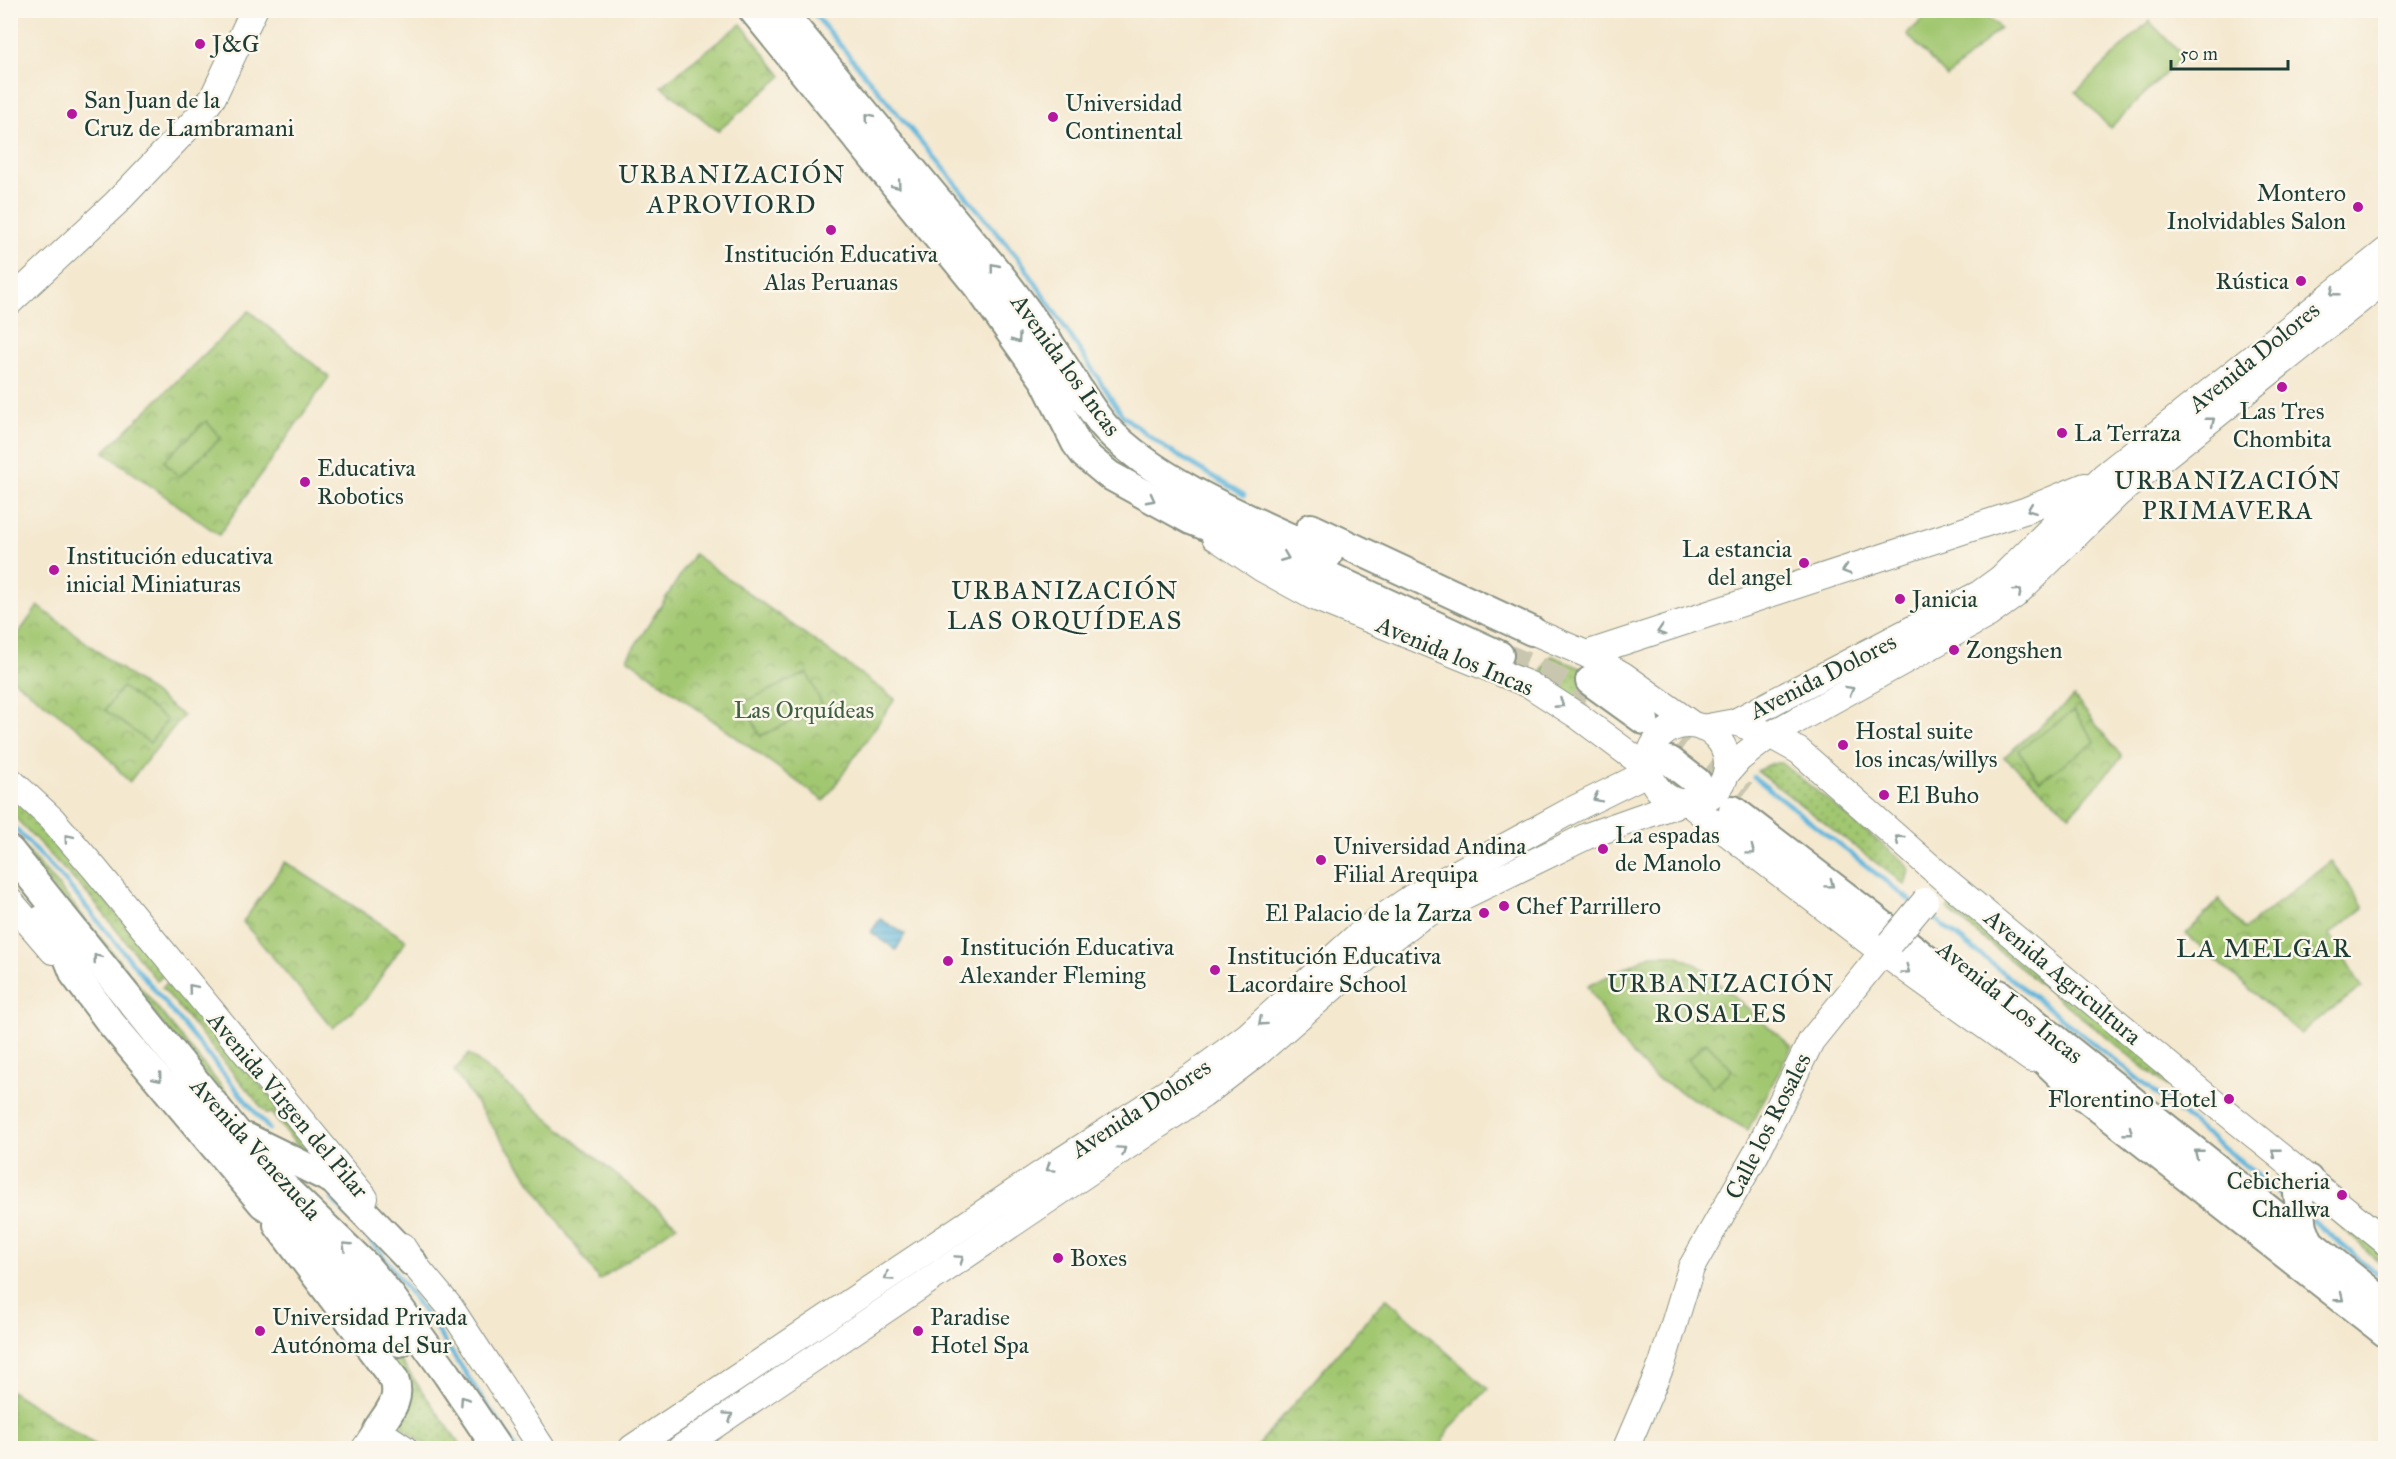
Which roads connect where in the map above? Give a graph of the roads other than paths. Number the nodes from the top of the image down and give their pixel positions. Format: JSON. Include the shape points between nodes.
{"nodes":[{"id":1,"x":254,"y":10,"type":"edge"},
{"id":2,"x":753,"y":10,"type":"edge"},
{"id":3,"x":780,"y":10,"type":"edge"},
{"id":4,"x":814,"y":69,"type":"junction"},
{"id":5,"x":2384,"y":262,"type":"edge"},
{"id":6,"x":10,"y":302,"type":"edge"},
{"id":7,"x":1048,"y":363,"type":"junction"},
{"id":8,"x":1129,"y":448,"type":"junction"},
{"id":9,"x":1109,"y":475,"type":"junction"},
{"id":10,"x":2104,"y":476,"type":"junction"},
{"id":11,"x":1191,"y":520,"type":"junction"},
{"id":12,"x":1512,"y":641,"type":"junction"},
{"id":13,"x":1587,"y":678,"type":"junction"},
{"id":14,"x":1799,"y":718,"type":"junction"},
{"id":15,"x":1735,"y":722,"type":"junction"},
{"id":16,"x":1639,"y":727,"type":"tunnel mouth"},
{"id":17,"x":1770,"y":735,"type":"junction"},
{"id":18,"x":1674,"y":751,"type":"junction"},
{"id":19,"x":1799,"y":751,"type":"junction"},
{"id":20,"x":10,"y":780,"type":"edge"},
{"id":21,"x":1711,"y":790,"type":"junction"},
{"id":22,"x":10,"y":851,"type":"edge"},
{"id":23,"x":10,"y":877,"type":"edge"},
{"id":24,"x":1943,"y":878,"type":"junction"},
{"id":25,"x":10,"y":902,"type":"edge"},
{"id":26,"x":1896,"y":948,"type":"junction"},
{"id":27,"x":75,"y":975,"type":"junction"},
{"id":28,"x":238,"y":1133,"type":"junction"},
{"id":29,"x":2303,"y":1187,"type":"junction"},
{"id":30,"x":263,"y":1204,"type":"junction"},
{"id":31,"x":2306,"y":1235,"type":"junction"},
{"id":32,"x":2385,"y":1242,"type":"edge"},
{"id":33,"x":413,"y":1263,"type":"junction"},
{"id":34,"x":2385,"y":1304,"type":"edge"},
{"id":35,"x":2385,"y":1333,"type":"edge"},
{"id":36,"x":371,"y":1439,"type":"edge"},
{"id":37,"x":404,"y":1449,"type":"edge"},
{"id":38,"x":474,"y":1449,"type":"edge"},
{"id":39,"x":497,"y":1449,"type":"edge"},
{"id":40,"x":542,"y":1449,"type":"edge"},
{"id":41,"x":632,"y":1449,"type":"edge"},
{"id":42,"x":681,"y":1449,"type":"edge"},
{"id":43,"x":1626,"y":1449,"type":"edge"}],
"edges":[{"from":1,"to":6,"type":"main road","via":[[213,97],[200,115],[116,203]]},
{"from":2,"to":4,"type":"main road","name":"Avenida los Incas"},
{"from":3,"to":4,"type":"main road","name":"Avenida los Incas"},
{"from":4,"to":7,"type":"main road","name":"Avenida los Incas","via":[[1009,328]]},
{"from":5,"to":10,"type":"main road","name":"Avenida Dolores","one_way":true},
{"from":14,"to":5,"type":"main road","name":"Avenida Dolores","one_way":true,"via":[[1989,614],[2014,596],[2119,493]]},
{"from":7,"to":8,"type":"main road","name":"Avenida los Incas"},
{"from":7,"to":9,"type":"main road","name":"Avenida los Incas","via":[[1076,443]]},
{"from":8,"to":9,"type":"main road","via":[[1114,454]]},
{"from":8,"to":12,"type":"main road","name":"Avenida los Incas","via":[[1175,479],[1277,512]]},
{"from":9,"to":11,"type":"main road","name":"Avenida los Incas","one_way":true},
{"from":10,"to":13,"type":"main road","one_way":true,"via":[[2027,510],[1728,610]]},
{"from":10,"to":15,"type":"main road","name":"Avenida Dolores","via":[[2001,578],[1979,594]]},
{"from":11,"to":12,"type":"main road","name":"Avenida los Incas","one_way":true},
{"from":11,"to":18,"type":"main road","name":"Avenida los Incas","one_way":true,"via":[[1261,568],[1314,597],[1530,685],[1578,716]]},
{"from":12,"to":13,"type":"main road","name":"Avenida los Incas"},
{"from":13,"to":16,"type":"main road","name":"Avenida los Incas"},
{"from":13,"to":18,"type":"main road","name":"Avenida los Incas","via":[[1623,675]]},
{"from":14,"to":17,"type":"main road","name":"Avenida Dolores"},
{"from":14,"to":19,"type":"main road"},
{"from":15,"to":17,"type":"main road","name":"Avenida Agricultura"},
{"from":15,"to":18,"type":"main road","name":"Avenida Dolores"},
{"from":17,"to":19,"type":"main road","name":"Avenida Agricultura"},
{"from":17,"to":21,"type":"main road","name":"Avenida Dolores","via":[[1739,759]]},
{"from":18,"to":21,"type":"main road","name":"Avenida los Incas"},
{"from":18,"to":21,"type":"main road","via":[[1662,793]]},
{"from":18,"to":41,"type":"main road","name":"Avenida Dolores","one_way":true,"via":[[1411,898],[1377,921],[1247,1036],[1191,1077]]},
{"from":24,"to":19,"type":"main road","name":"Avenida Agricultura","one_way":true},
{"from":33,"to":20,"type":"main road","name":"Avenida Virgen del Pilar","one_way":true,"via":[[330,1154],[95,869],[52,819]]},
{"from":21,"to":26,"type":"main road","name":"Avenida los Incas","one_way":true},
{"from":21,"to":26,"type":"main road","name":"Avenida Los Incas","one_way":true},
{"from":31,"to":21,"type":"main road","name":"Avenida Los Incas","one_way":true,"via":[[1929,937]]},
{"from":42,"to":21,"type":"main road","name":"Avenida Dolores","one_way":true,"via":[[1203,1095],[1421,917],[1587,836]]},
{"from":28,"to":22,"type":"main road","name":"Avenida Venezuela","one_way":true},
{"from":23,"to":27,"type":"main road","name":"Avenida Venezuela","via":[[65,950]]},
{"from":24,"to":26,"type":"main road","name":"Calle los Rosales","bridge":true,"via":[[1924,900]]},
{"from":29,"to":24,"type":"main road","name":"Avenida Agricultura","one_way":true},
{"from":25,"to":27,"type":"main road","name":"Avenida Venezuela"},
{"from":26,"to":35,"type":"main road","name":"Avenida Los Incas","one_way":true,"via":[[2012,1029],[2067,1082]]},
{"from":26,"to":43,"type":"main road","name":"Calle los Rosales","via":[[1811,1041],[1756,1154],[1691,1268],[1662,1364]]},
{"from":27,"to":30,"type":"main road","name":"Avenida Venezuela","one_way":true},
{"from":28,"to":33,"type":"main road","via":[[333,1180]]},
{"from":39,"to":28,"type":"main road","name":"Avenida Venezuela","one_way":true,"via":[[365,1265],[289,1192]]},
{"from":29,"to":31,"type":"main road"},
{"from":29,"to":32,"type":"main road","name":"Avenida Agricultura"},
{"from":30,"to":36,"type":"main road","via":[[394,1379],[397,1398]]},
{"from":30,"to":38,"type":"main road","name":"Avenida Venezuela","via":[[292,1222],[347,1274]]},
{"from":31,"to":34,"type":"main road","name":"Avenida Los Incas"},
{"from":33,"to":40,"type":"main road","name":"Avenida Virgen del Pilar","via":[[450,1307]]},
{"from":36,"to":37,"type":"main road"}]}
